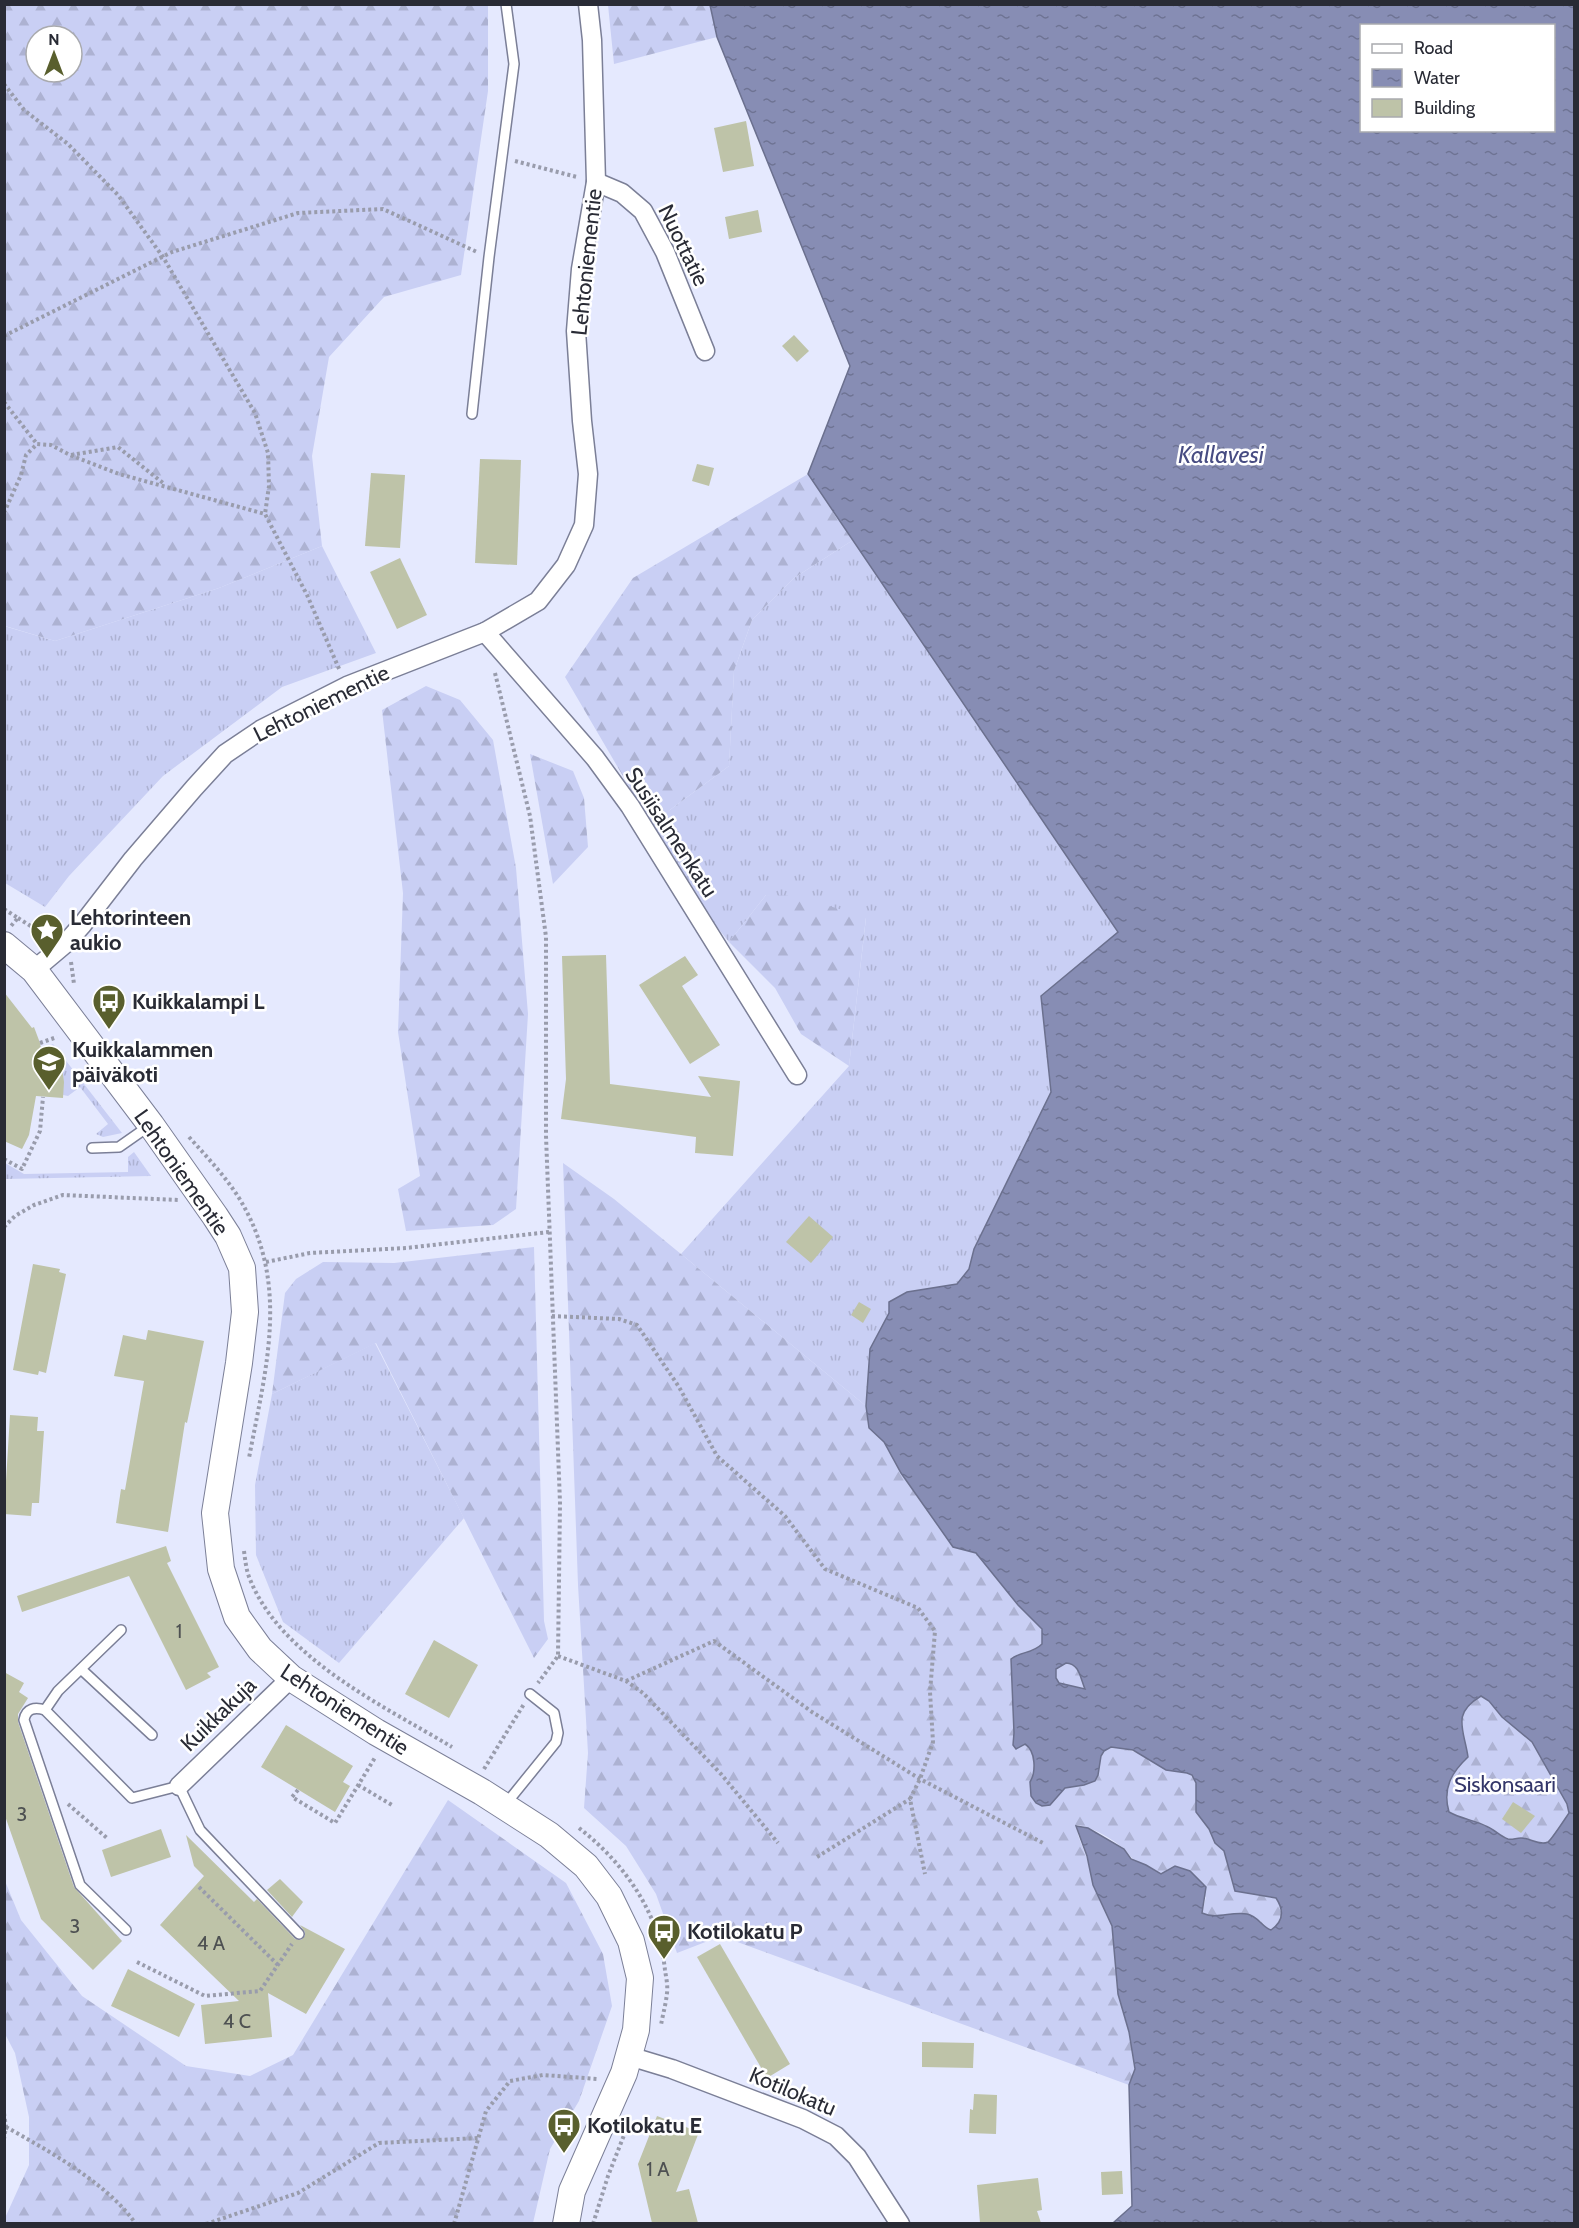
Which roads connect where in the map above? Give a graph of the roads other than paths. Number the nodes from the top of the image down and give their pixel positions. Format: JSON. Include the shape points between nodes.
{"nodes":[{"id":1,"x":506,"y":4,"type":"edge"},
{"id":2,"x":588,"y":4,"type":"edge"},
{"id":3,"x":596,"y":182,"type":"junction"},
{"id":4,"x":705,"y":351,"type":"dead end"},
{"id":5,"x":472,"y":414,"type":"dead end"},
{"id":6,"x":485,"y":632,"type":"junction"},
{"id":7,"x":4,"y":945,"type":"edge"},
{"id":8,"x":34,"y":970,"type":"junction"},
{"id":9,"x":797,"y":1075,"type":"dead end"},
{"id":10,"x":151,"y":1125,"type":"junction"},
{"id":11,"x":92,"y":1148,"type":"dead end"},
{"id":12,"x":121,"y":1630,"type":"dead end"},
{"id":13,"x":81,"y":1669,"type":"junction"},
{"id":14,"x":291,"y":1678,"type":"junction"},
{"id":15,"x":530,"y":1694,"type":"road end"},
{"id":16,"x":45,"y":1710,"type":"junction"},
{"id":17,"x":152,"y":1736,"type":"dead end"},
{"id":18,"x":179,"y":1786,"type":"junction"},
{"id":19,"x":503,"y":1807,"type":"junction"},
{"id":20,"x":126,"y":1930,"type":"dead end"},
{"id":21,"x":299,"y":1934,"type":"road end"},
{"id":22,"x":629,"y":2056,"type":"junction"},
{"id":23,"x":566,"y":2223,"type":"edge"},
{"id":24,"x":900,"y":2223,"type":"edge"}],
"edges":[{"from":1,"to":5,"type":"lane","via":[[514,64]]},
{"from":2,"to":3,"type":"street","name":"Lehtoniementie"},
{"from":3,"to":4,"type":"street","name":"Nuottatie","via":[[621,193],[643,211],[665,252]]},
{"from":3,"to":6,"type":"street","name":"Lehtoniementie","via":[[581,269],[576,331],[588,474],[584,525],[566,565],[538,601]]},
{"from":6,"to":8,"type":"street","name":"Lehtoniementie","via":[[347,687],[262,729],[225,754],[133,859],[82,926]]},
{"from":6,"to":9,"type":"street","name":"Susiisalmenkatu","via":[[595,758],[630,806]]},
{"from":7,"to":8,"type":"street"},
{"from":8,"to":10,"type":"street","name":"Lehtoniementie"},
{"from":10,"to":11,"type":"lane","via":[[119,1147]]},
{"from":10,"to":14,"type":"street","name":"Lehtoniementie","via":[[228,1236],[242,1268],[245,1312],[215,1513],[216,1538],[221,1569],[237,1617],[260,1649]]},
{"from":12,"to":13,"type":"lane"},
{"from":13,"to":16,"type":"lane"},
{"from":13,"to":17,"type":"lane"},
{"from":14,"to":18,"type":"street","name":"Kuikkakuja"},
{"from":14,"to":19,"type":"street","name":"Lehtoniementie"},
{"from":15,"to":19,"type":"lane","via":[[554,1713],[556,1742]]},
{"from":16,"to":18,"type":"lane","via":[[132,1798]]},
{"from":16,"to":20,"type":"lane","via":[[30,1710],[24,1720],[80,1885]]},
{"from":18,"to":21,"type":"lane","via":[[200,1830]]},
{"from":19,"to":22,"type":"street","name":"Lehtoniementie","via":[[549,1835],[586,1866],[609,1896],[631,1941],[640,1978],[636,2030]]},
{"from":22,"to":23,"type":"street","name":"Lehtoniementie","via":[[572,2191]]},
{"from":22,"to":24,"type":"street","name":"Kotilokatu","via":[[803,2119],[836,2136],[857,2157]]}]}
